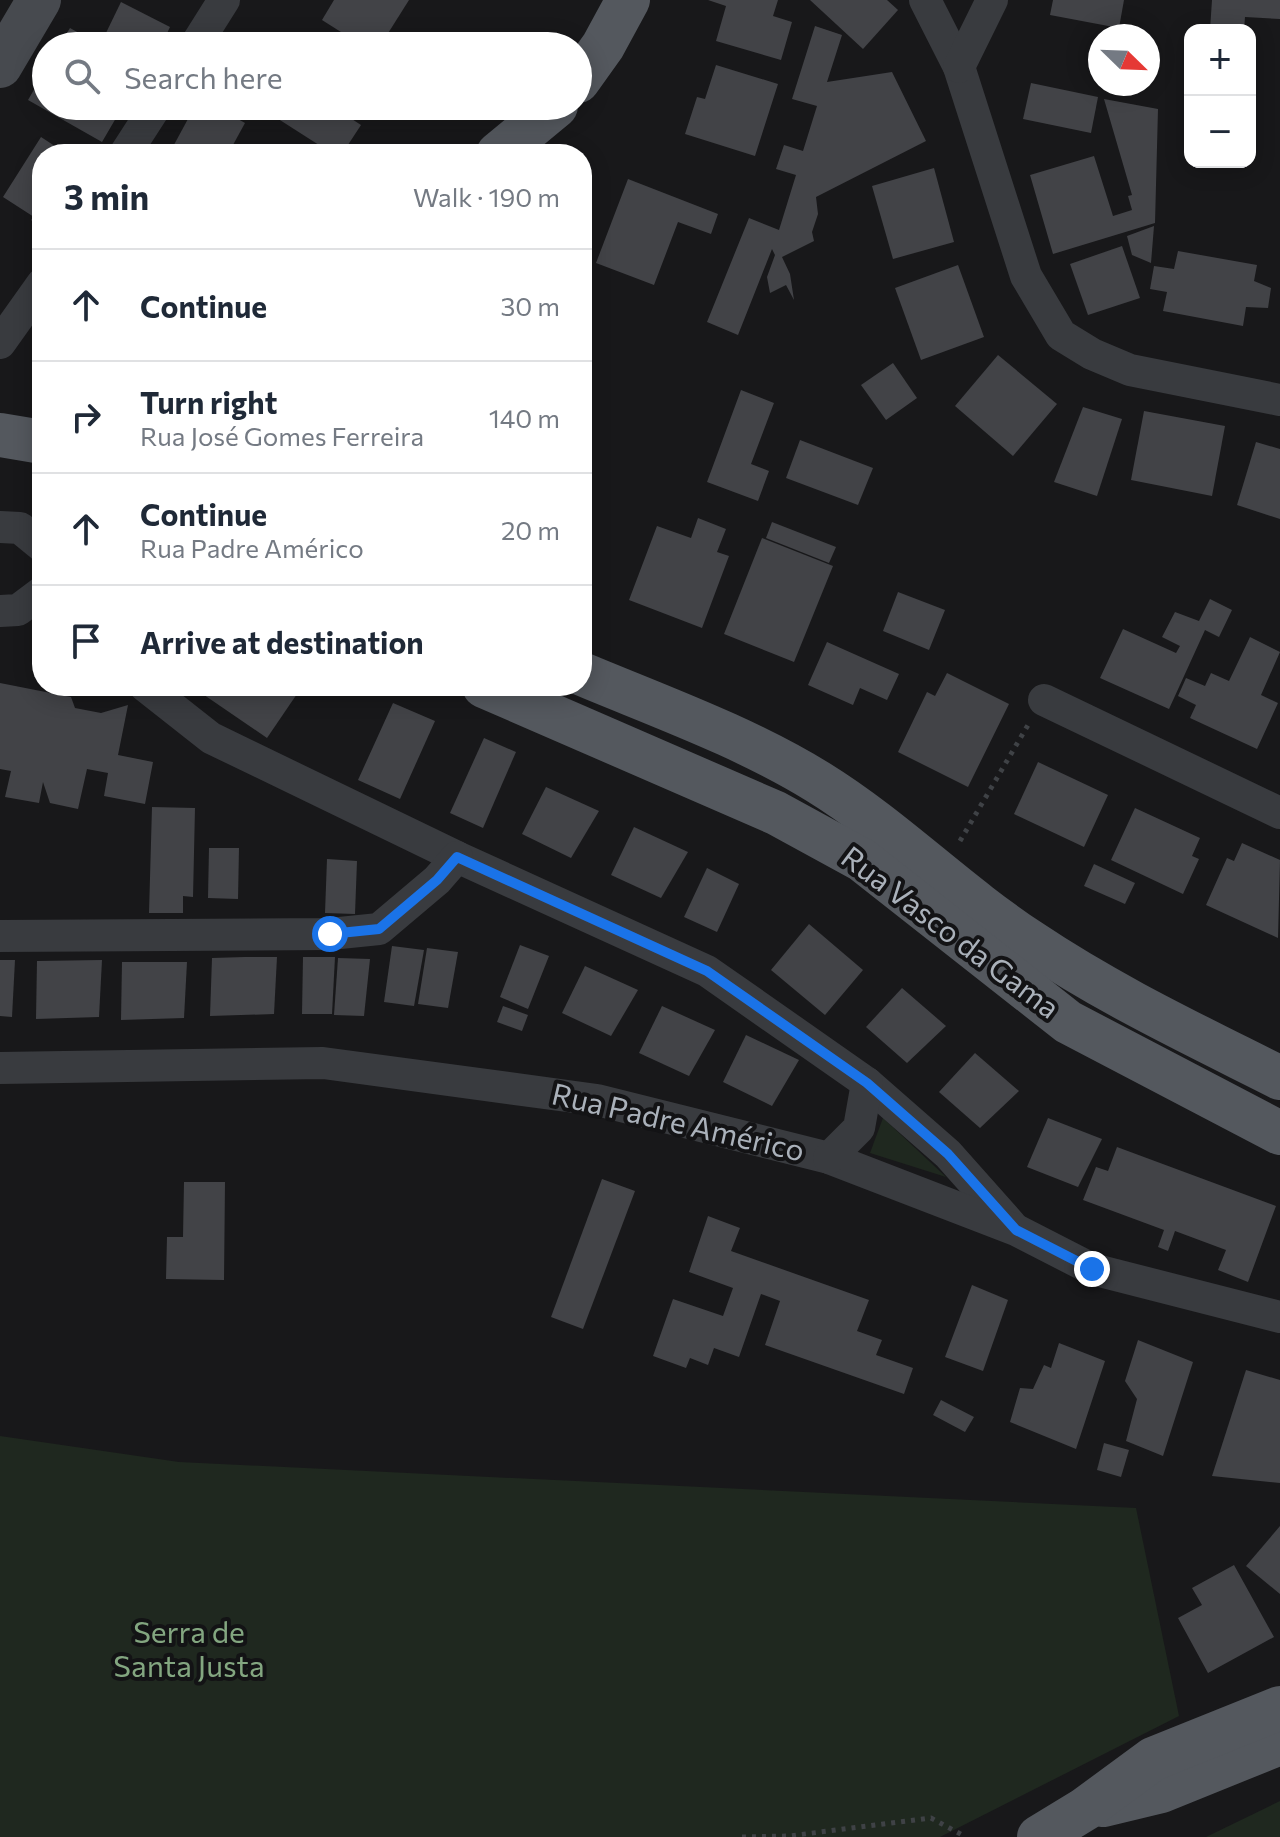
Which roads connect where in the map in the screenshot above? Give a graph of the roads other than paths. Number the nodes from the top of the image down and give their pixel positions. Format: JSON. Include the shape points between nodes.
{"nodes":[{"id":1,"x":39,"y":0,"type":"edge"},
{"id":2,"x":224,"y":0,"type":"edge"},
{"id":3,"x":628,"y":0,"type":"edge"},
{"id":4,"x":925,"y":0,"type":"edge"},
{"id":5,"x":992,"y":0,"type":"edge"},
{"id":6,"x":204,"y":32,"type":"edge"},
{"id":7,"x":592,"y":61,"type":"edge"},
{"id":8,"x":0,"y":66,"type":"edge"},
{"id":9,"x":959,"y":67,"type":"junction"},
{"id":10,"x":147,"y":120,"type":"edge"},
{"id":11,"x":539,"y":120,"type":"edge"},
{"id":12,"x":131,"y":144,"type":"edge"},
{"id":13,"x":510,"y":144,"type":"edge"},
{"id":14,"x":32,"y":298,"type":"edge"},
{"id":15,"x":0,"y":343,"type":"edge"},
{"id":16,"x":1280,"y":400,"type":"edge"},
{"id":17,"x":0,"y":405,"type":"edge"},
{"id":18,"x":32,"y":411,"type":"edge"},
{"id":19,"x":0,"y":435,"type":"edge"},
{"id":20,"x":32,"y":440,"type":"edge"},
{"id":21,"x":0,"y":527,"type":"edge"},
{"id":22,"x":32,"y":538,"type":"edge"},
{"id":23,"x":32,"y":601,"type":"edge"},
{"id":24,"x":0,"y":611,"type":"edge"},
{"id":25,"x":592,"y":678,"type":"edge"},
{"id":26,"x":158,"y":696,"type":"edge"},
{"id":27,"x":507,"y":696,"type":"edge"},
{"id":28,"x":1036,"y":713,"type":"road end"},
{"id":29,"x":1280,"y":813,"type":"edge"},
{"id":30,"x":457,"y":857,"type":"junction"},
{"id":31,"x":0,"y":936,"type":"edge"},
{"id":32,"x":0,"y":1068,"type":"edge"},
{"id":33,"x":1280,"y":1078,"type":"edge"},
{"id":34,"x":867,"y":1083,"type":"junction"},
{"id":35,"x":1280,"y":1133,"type":"edge"},
{"id":36,"x":829,"y":1158,"type":"junction"},
{"id":37,"x":1016,"y":1230,"type":"junction"},
{"id":38,"x":1280,"y":1317,"type":"edge"},
{"id":39,"x":1280,"y":1708,"type":"edge"},
{"id":40,"x":1280,"y":1743,"type":"edge"},
{"id":41,"x":1085,"y":1809,"type":"junction"},
{"id":42,"x":1039,"y":1837,"type":"edge"}],
"edges":[{"from":1,"to":8,"type":"street"},
{"from":2,"to":6,"type":"street"},
{"from":3,"to":7,"type":"main road"},
{"from":4,"to":9,"type":"street"},
{"from":5,"to":9,"type":"street"},
{"from":9,"to":16,"type":"street","via":[[1026,276],[1061,335],[1130,370]]},
{"from":10,"to":12,"type":"street"},
{"from":11,"to":13,"type":"main road"},
{"from":14,"to":15,"type":"street"},
{"from":17,"to":18,"type":"main road"},
{"from":19,"to":20,"type":"main road"},
{"from":21,"to":22,"type":"street","via":[[20,528]]},
{"from":23,"to":24,"type":"street","via":[[18,610]]},
{"from":25,"to":33,"type":"main road","name":"Rua Vasco da Gama","via":[[816,780],[881,823],[1029,941],[1117,996]]},
{"from":26,"to":30,"type":"street","via":[[211,738]]},
{"from":27,"to":35,"type":"main road","name":"Rua Vasco da Gama","via":[[776,813],[862,860],[1068,1022]]},
{"from":28,"to":29,"type":"street"},
{"from":30,"to":31,"type":"street","via":[[379,929],[330,934]]},
{"from":30,"to":34,"type":"street","via":[[707,971]]},
{"from":32,"to":36,"type":"street","name":"Rua Padre Américo","via":[[323,1063],[597,1100]]},
{"from":34,"to":36,"type":"street","via":[[859,1128]]},
{"from":34,"to":37,"type":"street","via":[[948,1154]]},
{"from":36,"to":37,"type":"street","name":"Rua Padre Américo"},
{"from":37,"to":38,"type":"street","name":"Rua Padre Américo","via":[[1092,1269]]},
{"from":39,"to":41,"type":"main road","via":[[1153,1759]]},
{"from":40,"to":41,"type":"main road","via":[[1161,1791]]},
{"from":41,"to":42,"type":"main road"}]}
